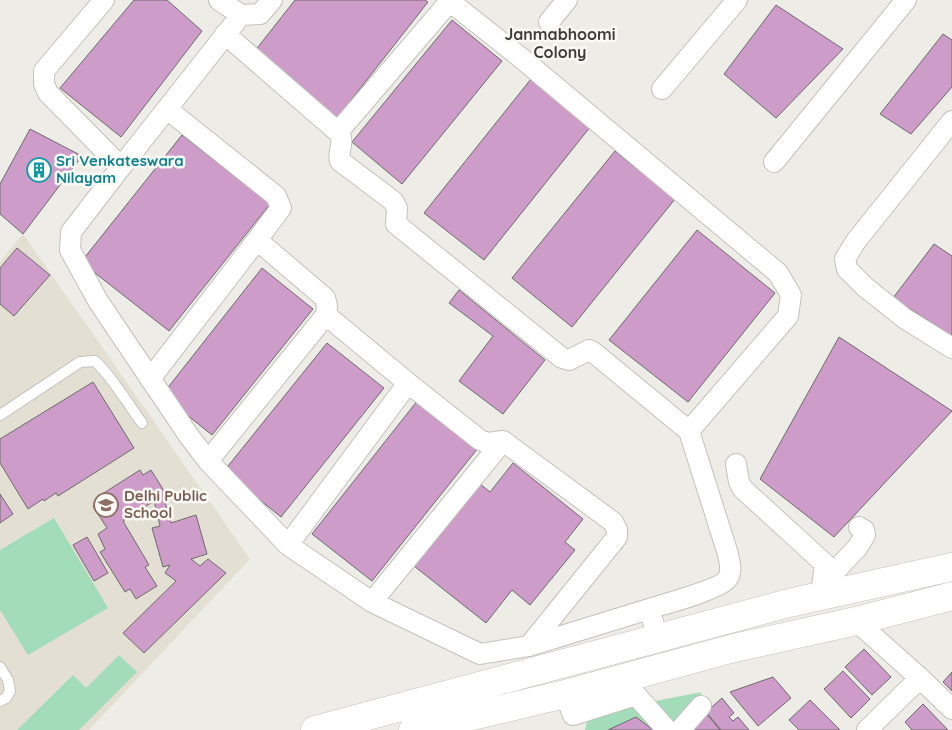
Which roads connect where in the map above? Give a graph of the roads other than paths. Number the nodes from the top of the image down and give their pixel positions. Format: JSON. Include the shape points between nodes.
{"nodes":[{"id":1,"x":104,"y":0,"type":"edge"},
{"id":2,"x":219,"y":0,"type":"edge"},
{"id":3,"x":272,"y":0,"type":"edge"},
{"id":4,"x":567,"y":0,"type":"edge"},
{"id":5,"x":737,"y":0,"type":"edge"},
{"id":6,"x":906,"y":0,"type":"edge"},
{"id":7,"x":449,"y":1,"type":"edge"},
{"id":8,"x":241,"y":15,"type":"junction"},
{"id":9,"x":549,"y":22,"type":"dead end"},
{"id":10,"x":225,"y":34,"type":"junction"},
{"id":11,"x":662,"y":89,"type":"dead end"},
{"id":12,"x":167,"y":109,"type":"junction"},
{"id":13,"x":952,"y":121,"type":"edge"},
{"id":14,"x":338,"y":132,"type":"junction"},
{"id":15,"x":774,"y":162,"type":"dead end"},
{"id":16,"x":121,"y":167,"type":"junction"},
{"id":17,"x":258,"y":240,"type":"junction"},
{"id":18,"x":326,"y":315,"type":"junction"},
{"id":19,"x":952,"y":348,"type":"edge"},
{"id":20,"x":150,"y":379,"type":"junction"},
{"id":21,"x":408,"y":383,"type":"junction"},
{"id":22,"x":0,"y":415,"type":"edge"},
{"id":23,"x":142,"y":424,"type":"dead end"},
{"id":24,"x":689,"y":431,"type":"junction"},
{"id":25,"x":503,"y":441,"type":"junction"},
{"id":26,"x":208,"y":461,"type":"junction"},
{"id":27,"x":736,"y":464,"type":"dead end"},
{"id":28,"x":859,"y":527,"type":"dead end"},
{"id":29,"x":288,"y":545,"type":"junction"},
{"id":30,"x":952,"y":567,"type":"edge"},
{"id":31,"x":832,"y":580,"type":"junction"},
{"id":32,"x":952,"y":596,"type":"edge"},
{"id":33,"x":372,"y":602,"type":"junction"},
{"id":34,"x":649,"y":609,"type":"junction"},
{"id":35,"x":623,"y":616,"type":"junction"},
{"id":36,"x":856,"y":621,"type":"junction"},
{"id":37,"x":646,"y":641,"type":"junction"},
{"id":38,"x":530,"y":646,"type":"junction"},
{"id":39,"x":0,"y":667,"type":"edge"},
{"id":40,"x":920,"y":678,"type":"junction"},
{"id":41,"x":565,"y":694,"type":"junction"},
{"id":42,"x":0,"y":701,"type":"edge"},
{"id":43,"x":701,"y":706,"type":"dead end"},
{"id":44,"x":952,"y":709,"type":"edge"},
{"id":45,"x":315,"y":730,"type":"edge"},
{"id":46,"x":413,"y":730,"type":"edge"},
{"id":47,"x":667,"y":730,"type":"edge"},
{"id":48,"x":680,"y":730,"type":"edge"},
{"id":49,"x":868,"y":730,"type":"edge"}],
"edges":[{"from":1,"to":16,"type":"street","via":[[44,71],[44,84],[48,93]]},
{"from":2,"to":8,"type":"street"},
{"from":3,"to":8,"type":"street","via":[[260,14]]},
{"from":4,"to":9,"type":"street"},
{"from":5,"to":11,"type":"street"},
{"from":6,"to":15,"type":"street"},
{"from":7,"to":14,"type":"street"},
{"from":7,"to":24,"type":"street","via":[[778,273],[791,295],[788,316]]},
{"from":8,"to":10,"type":"street"},
{"from":10,"to":12,"type":"street"},
{"from":10,"to":14,"type":"street"},
{"from":12,"to":16,"type":"street"},
{"from":12,"to":17,"type":"street","via":[[276,196],[281,208]]},
{"from":13,"to":19,"type":"street","via":[[856,241],[846,259],[846,269],[904,318]]},
{"from":14,"to":24,"type":"street","via":[[343,142],[340,161],[393,201],[397,208],[396,224],[562,358],[570,360],[585,351],[593,352]]},
{"from":16,"to":20,"type":"street","via":[[71,232],[70,250],[98,301]]},
{"from":17,"to":18,"type":"street","via":[[325,298]]},
{"from":17,"to":20,"type":"street"},
{"from":18,"to":21,"type":"street"},
{"from":18,"to":26,"type":"street"},
{"from":20,"to":26,"type":"street"},
{"from":21,"to":25,"type":"street","via":[[480,440],[488,443]]},
{"from":21,"to":29,"type":"street"},
{"from":22,"to":23,"type":"lane","via":[[80,362],[95,362],[108,374]]},
{"from":24,"to":34,"type":"street","via":[[728,551],[731,570],[728,579],[716,586]]},
{"from":25,"to":33,"type":"street"},
{"from":25,"to":38,"type":"street","via":[[613,522],[617,530],[616,537]]},
{"from":26,"to":29,"type":"street"},
{"from":27,"to":31,"type":"street","via":[[743,488]]},
{"from":28,"to":31,"type":"street","via":[[865,535]]},
{"from":29,"to":33,"type":"street"},
{"from":30,"to":31,"type":"main road"},
{"from":31,"to":37,"type":"main road"},
{"from":32,"to":36,"type":"main road"},
{"from":33,"to":38,"type":"street","via":[[480,654]]},
{"from":34,"to":35,"type":"street"},
{"from":34,"to":37,"type":"street"},
{"from":35,"to":37,"type":"street"},
{"from":35,"to":38,"type":"street"},
{"from":36,"to":40,"type":"street"},
{"from":36,"to":41,"type":"main road","via":[[734,648]]},
{"from":37,"to":45,"type":"main road"},
{"from":39,"to":42,"type":"lane","via":[[10,691]]},
{"from":40,"to":44,"type":"street"},
{"from":40,"to":49,"type":"street"},
{"from":41,"to":46,"type":"main road"},
{"from":41,"to":47,"type":"street","via":[[573,715],[636,695]]},
{"from":43,"to":48,"type":"street"}]}
